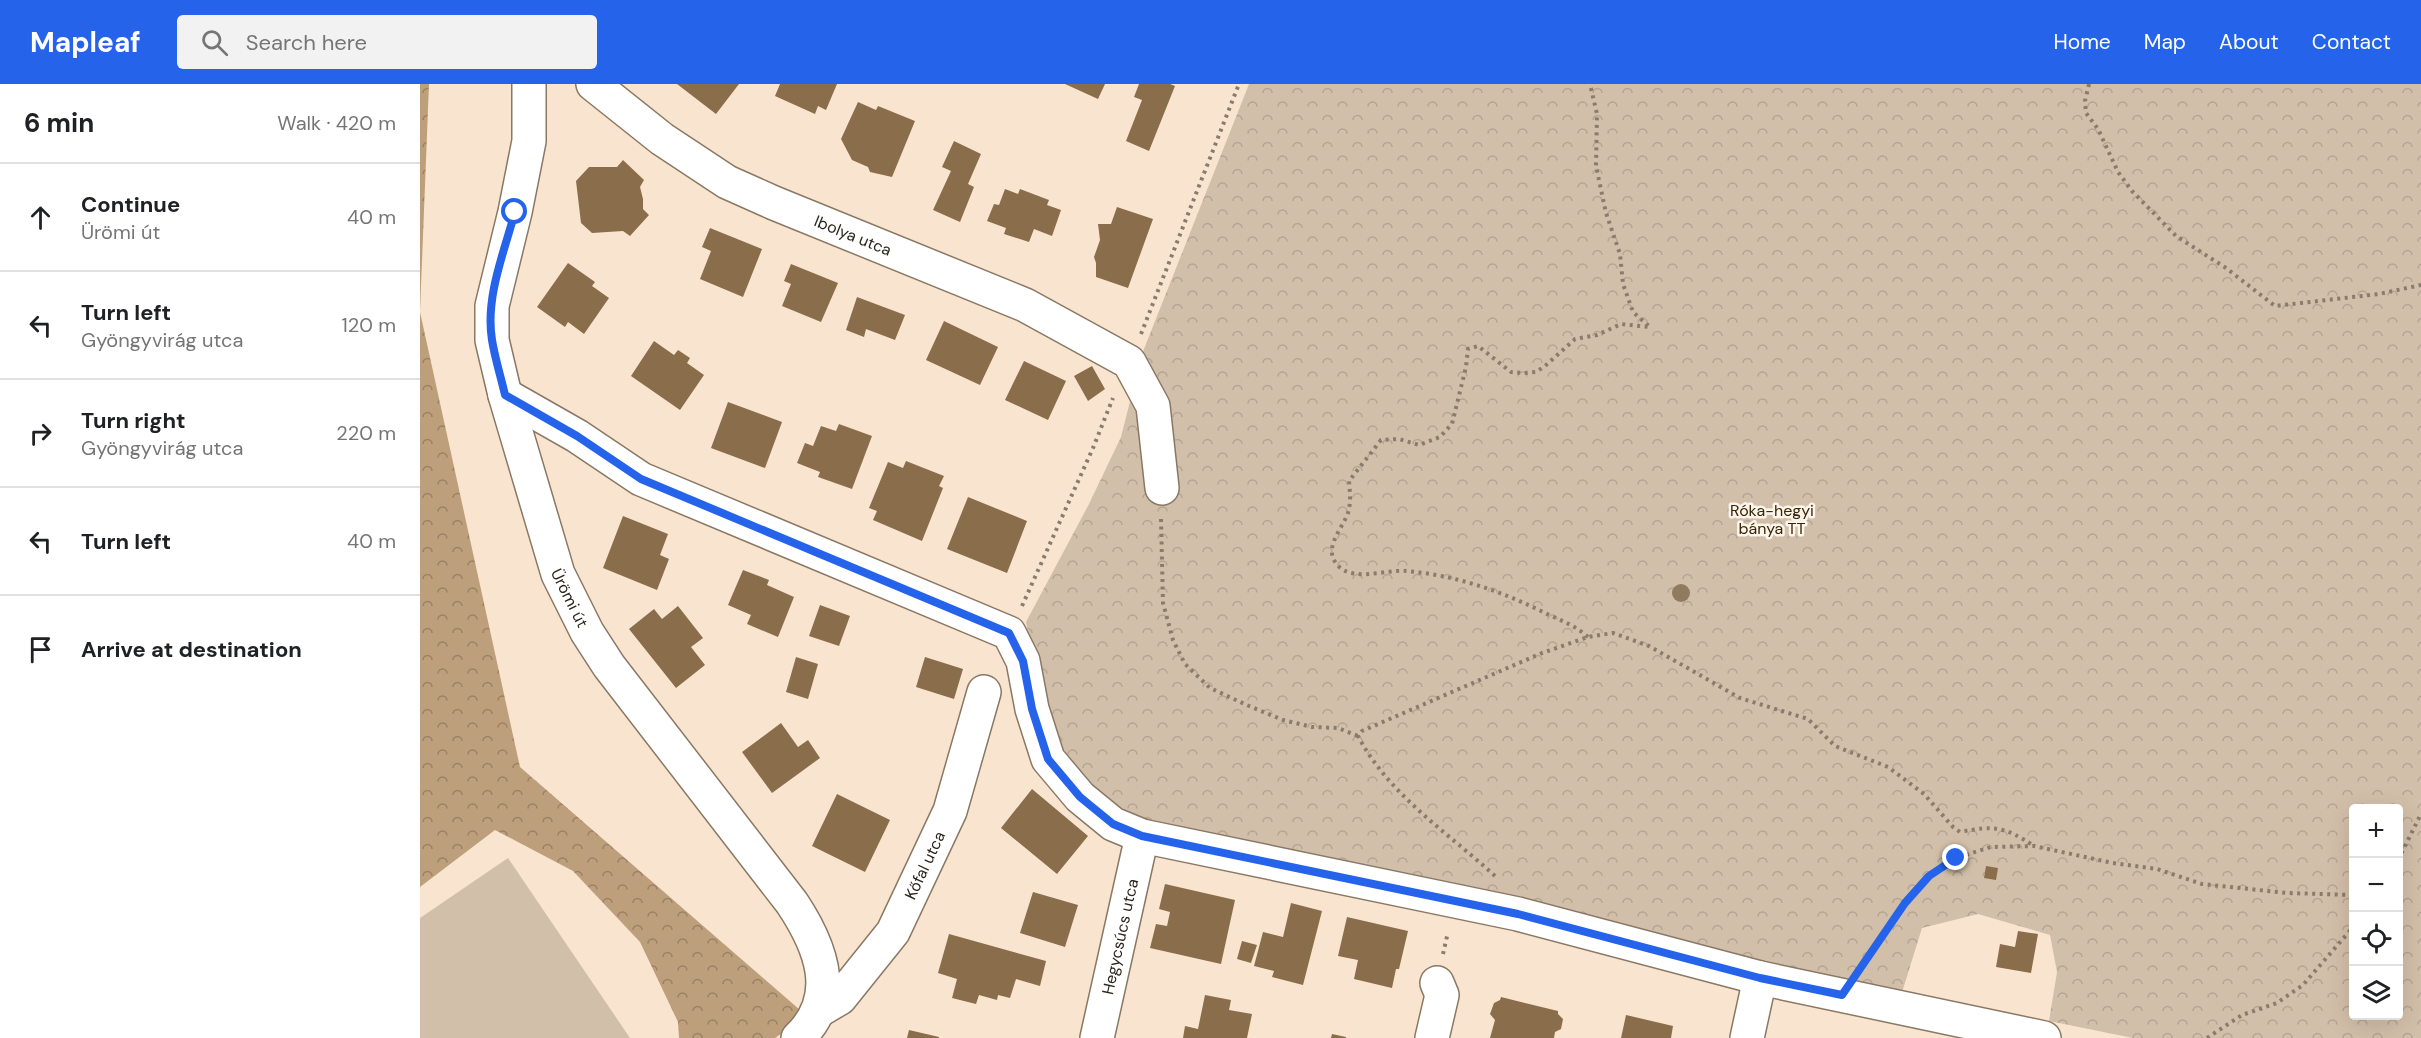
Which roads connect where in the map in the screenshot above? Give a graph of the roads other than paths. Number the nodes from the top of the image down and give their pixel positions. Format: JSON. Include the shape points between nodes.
{"nodes":[{"id":1,"x":529,"y":84,"type":"edge"},
{"id":2,"x":593,"y":84,"type":"edge"},
{"id":3,"x":505,"y":395,"type":"junction"},
{"id":4,"x":1162,"y":488,"type":"road end"},
{"id":5,"x":984,"y":692,"type":"dead end"},
{"id":6,"x":1142,"y":836,"type":"junction"},
{"id":7,"x":1760,"y":978,"type":"junction"},
{"id":8,"x":1437,"y":983,"type":"road end"},
{"id":9,"x":818,"y":1011,"type":"junction"},
{"id":10,"x":798,"y":1038,"type":"edge"},
{"id":11,"x":1097,"y":1038,"type":"edge"},
{"id":12,"x":1432,"y":1038,"type":"edge"},
{"id":13,"x":1747,"y":1038,"type":"edge"},
{"id":14,"x":2044,"y":1038,"type":"edge"}],
"edges":[{"from":1,"to":3,"type":"street","name":"Ürömi út","via":[[529,141],[492,306],[492,340]]},
{"from":2,"to":4,"type":"street","name":"Ibolya utca","via":[[662,140],[727,182],[1025,305],[1129,362],[1153,406]]},
{"from":3,"to":6,"type":"street","via":[[641,479],[1009,633],[1023,661],[1032,709],[1048,759],[1080,797],[1113,824]]},
{"from":3,"to":9,"type":"street","name":"Ürömi út","via":[[544,531],[573,605],[609,666],[810,930],[822,966],[823,991]]},
{"from":5,"to":9,"type":"street","name":"Kőfal utca","via":[[950,811],[893,932],[840,998]]},
{"from":6,"to":7,"type":"street","via":[[1518,914]]},
{"from":6,"to":11,"type":"street","name":"Hegycsúcs utca"},
{"from":7,"to":13,"type":"street"},
{"from":7,"to":14,"type":"street"},
{"from":8,"to":12,"type":"street","via":[[1442,995]]},
{"from":9,"to":10,"type":"street","name":"Ürömi út"}]}
